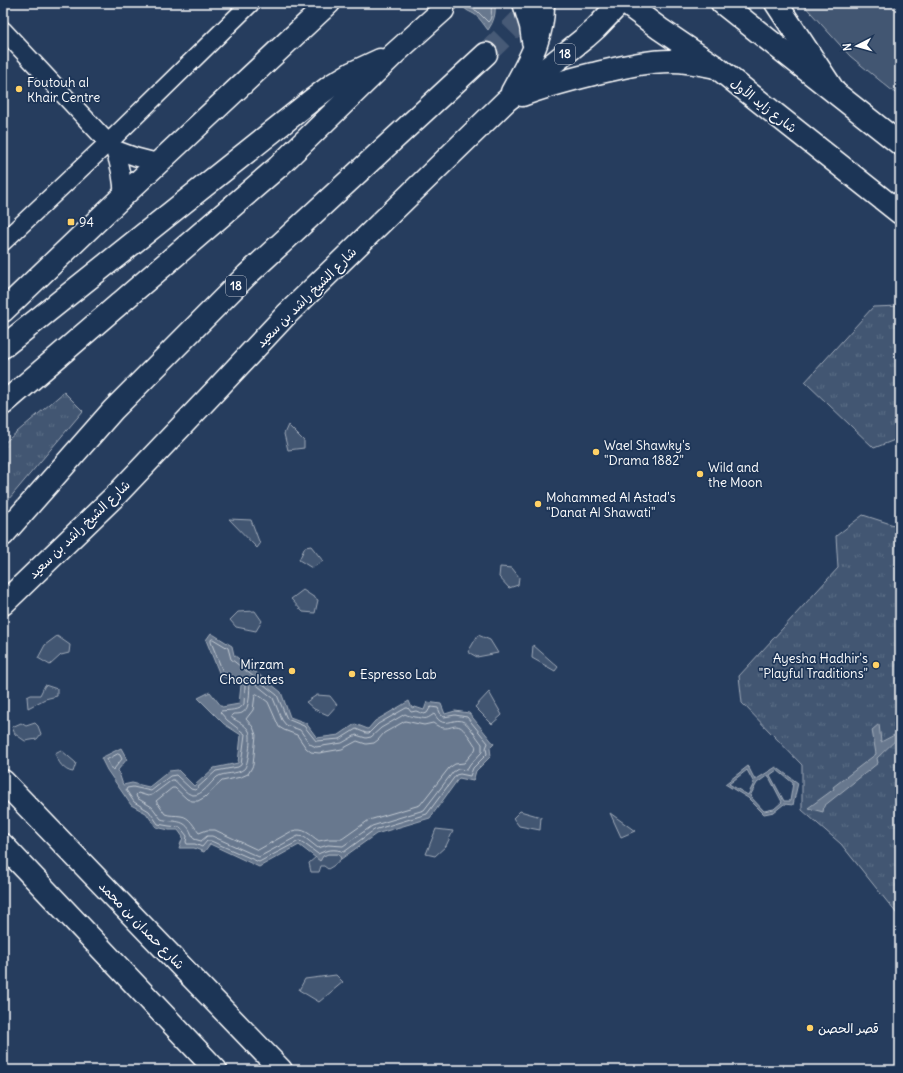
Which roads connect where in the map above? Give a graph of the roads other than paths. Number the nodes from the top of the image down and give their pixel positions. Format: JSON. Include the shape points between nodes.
{"nodes":[{"id":1,"x":251,"y":3,"type":"edge"},
{"id":2,"x":329,"y":3,"type":"edge"},
{"id":3,"x":524,"y":3,"type":"edge"},
{"id":4,"x":542,"y":3,"type":"edge"},
{"id":5,"x":620,"y":3,"type":"edge"},
{"id":6,"x":625,"y":3,"type":"edge"},
{"id":7,"x":722,"y":3,"type":"edge"},
{"id":8,"x":776,"y":3,"type":"edge"},
{"id":9,"x":443,"y":10,"type":"dead end"},
{"id":10,"x":3,"y":30,"type":"edge"},
{"id":11,"x":534,"y":51,"type":"junction"},
{"id":12,"x":394,"y":54,"type":"junction"},
{"id":13,"x":486,"y":54,"type":"tunnel mouth"},
{"id":14,"x":716,"y":67,"type":"junction"},
{"id":15,"x":834,"y":91,"type":"junction"},
{"id":16,"x":506,"y":101,"type":"junction"},
{"id":17,"x":900,"y":144,"type":"edge"},
{"id":18,"x":112,"y":146,"type":"junction"},
{"id":19,"x":159,"y":162,"type":"junction"},
{"id":20,"x":123,"y":196,"type":"junction"},
{"id":21,"x":900,"y":213,"type":"edge"},
{"id":22,"x":3,"y":242,"type":"edge"},
{"id":23,"x":3,"y":311,"type":"edge"},
{"id":24,"x":3,"y":347,"type":"edge"},
{"id":25,"x":3,"y":404,"type":"edge"},
{"id":26,"x":3,"y":535,"type":"edge"},
{"id":27,"x":3,"y":604,"type":"edge"},
{"id":28,"x":3,"y":781,"type":"edge"},
{"id":29,"x":3,"y":845,"type":"edge"},
{"id":30,"x":216,"y":1070,"type":"edge"},
{"id":31,"x":281,"y":1070,"type":"edge"}],
"edges":[{"from":1,"to":18,"type":"street"},
{"from":2,"to":19,"type":"main road"},
{"from":3,"to":11,"type":"main road","via":[[531,26]]},
{"from":4,"to":11,"type":"main road","via":[[541,28]]},
{"from":5,"to":16,"type":"main road","name":"شارع الشيخ راشد بن سعيد","number":"18","via":[[586,37]]},
{"from":6,"to":14,"type":"main road","name":"شارع زايد الأول"},
{"from":7,"to":15,"type":"main road"},
{"from":8,"to":15,"type":"main road"},
{"from":9,"to":12,"type":"main road"},
{"from":10,"to":18,"type":"street"},
{"from":11,"to":16,"type":"main road"},
{"from":12,"to":24,"type":"main road","via":[[332,85]]},
{"from":12,"to":25,"type":"main road","via":[[278,167]]},
{"from":13,"to":26,"type":"main road","number":"18","via":[[247,275],[113,410]]},
{"from":14,"to":16,"type":"main road","via":[[672,61],[625,66],[549,86]]},
{"from":14,"to":21,"type":"main road","name":"شارع زايد الأول"},
{"from":15,"to":17,"type":"main road"},
{"from":16,"to":27,"type":"main road","name":"شارع الشيخ راشد بن سعيد","number":"18","via":[[286,315],[118,493]]},
{"from":18,"to":19,"type":"street","via":[[136,157]]},
{"from":18,"to":20,"type":"street","via":[[122,172]]},
{"from":18,"to":22,"type":"street"},
{"from":19,"to":20,"type":"main road"},
{"from":20,"to":23,"type":"main road"},
{"from":28,"to":31,"type":"main road","name":"شارع حمدان بن محمد"},
{"from":29,"to":30,"type":"main road"}]}
